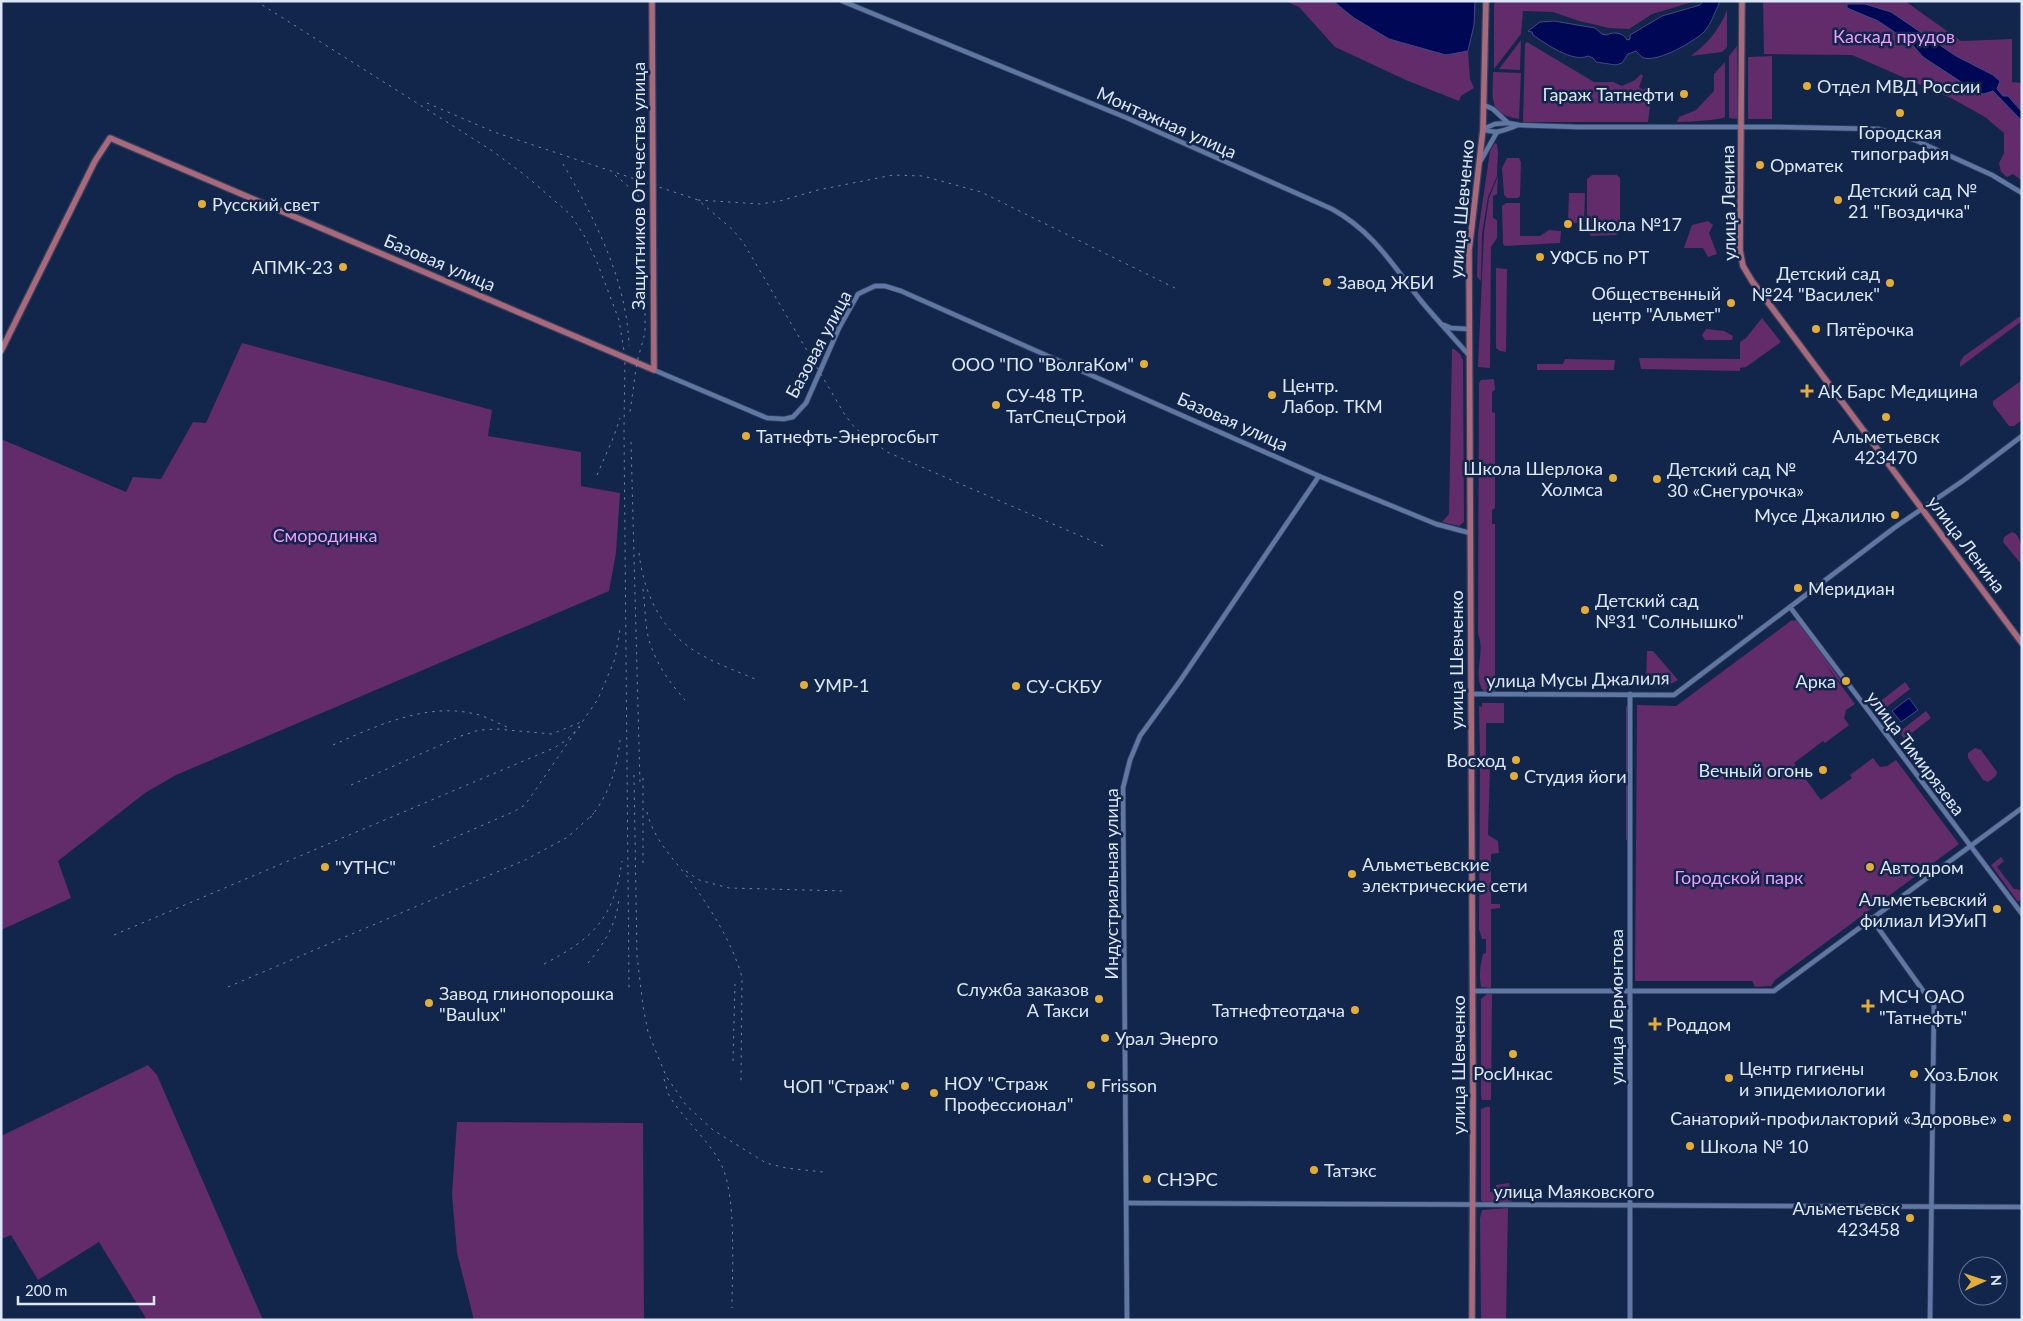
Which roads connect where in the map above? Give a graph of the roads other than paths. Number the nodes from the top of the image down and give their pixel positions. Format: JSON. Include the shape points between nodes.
{"nodes":[{"id":1,"x":652,"y":1,"type":"edge"},
{"id":2,"x":842,"y":1,"type":"edge"},
{"id":3,"x":1486,"y":1,"type":"edge"},
{"id":4,"x":1742,"y":1,"type":"edge"},
{"id":5,"x":1484,"y":105,"type":"junction"},
{"id":6,"x":1508,"y":123,"type":"junction"},
{"id":7,"x":1519,"y":125,"type":"junction"},
{"id":8,"x":1742,"y":128,"type":"junction"},
{"id":9,"x":1483,"y":129,"type":"junction"},
{"id":10,"x":1498,"y":132,"type":"junction"},
{"id":11,"x":1479,"y":165,"type":"junction"},
{"id":12,"x":2022,"y":192,"type":"edge"},
{"id":13,"x":1441,"y":323,"type":"junction"},
{"id":14,"x":1468,"y":329,"type":"junction"},
{"id":15,"x":1,"y":351,"type":"edge"},
{"id":16,"x":1468,"y":354,"type":"junction"},
{"id":17,"x":654,"y":370,"type":"junction"},
{"id":18,"x":2022,"y":436,"type":"edge"},
{"id":19,"x":1319,"y":476,"type":"junction"},
{"id":20,"x":1922,"y":509,"type":"junction"},
{"id":21,"x":1470,"y":533,"type":"junction"},
{"id":22,"x":1790,"y":607,"type":"junction"},
{"id":23,"x":2022,"y":643,"type":"edge"},
{"id":24,"x":1471,"y":694,"type":"junction"},
{"id":25,"x":1630,"y":694,"type":"junction"},
{"id":26,"x":2022,"y":808,"type":"edge"},
{"id":27,"x":1969,"y":846,"type":"junction"},
{"id":28,"x":2022,"y":914,"type":"edge"},
{"id":29,"x":1871,"y":918,"type":"junction"},
{"id":30,"x":1473,"y":992,"type":"junction"},
{"id":31,"x":1629,"y":992,"type":"junction"},
{"id":32,"x":1126,"y":1203,"type":"junction"},
{"id":33,"x":1473,"y":1204,"type":"junction"},
{"id":34,"x":1629,"y":1205,"type":"junction"},
{"id":35,"x":1931,"y":1207,"type":"junction"},
{"id":36,"x":2022,"y":1207,"type":"edge"},
{"id":37,"x":1127,"y":1320,"type":"edge"},
{"id":38,"x":1472,"y":1320,"type":"edge"},
{"id":39,"x":1630,"y":1320,"type":"edge"},
{"id":40,"x":1930,"y":1320,"type":"edge"}],
"edges":[{"from":1,"to":17,"type":"main road","name":"Защитников Отечества улица"},
{"from":2,"to":13,"type":"street","name":"Монтажная улица","via":[[1128,118],[1332,209],[1350,219],[1375,241]]},
{"from":3,"to":5,"type":"main road","name":"улица Шевченко"},
{"from":4,"to":8,"type":"main road","name":"улица Ленина"},
{"from":5,"to":6,"type":"street"},
{"from":5,"to":9,"type":"main road","name":"улица Шевченко"},
{"from":6,"to":7,"type":"street"},
{"from":6,"to":9,"type":"street"},
{"from":7,"to":8,"type":"street"},
{"from":7,"to":10,"type":"street"},
{"from":8,"to":12,"type":"street","via":[[1878,129],[1915,140]]},
{"from":8,"to":20,"type":"main road","name":"улица Ленина","via":[[1740,250],[1745,272]]},
{"from":9,"to":10,"type":"street"},
{"from":9,"to":11,"type":"main road","name":"улица Шевченко"},
{"from":10,"to":11,"type":"street"},
{"from":11,"to":14,"type":"main road","name":"улица Шевченко","via":[[1469,242]]},
{"from":13,"to":14,"type":"street","via":[[1451,328]]},
{"from":13,"to":16,"type":"street","name":"Монтажная улица"},
{"from":14,"to":16,"type":"main road","name":"улица Шевченко"},
{"from":15,"to":17,"type":"main road","name":"Базовая улица","via":[[95,161],[110,138]]},
{"from":16,"to":21,"type":"main road","name":"улица Шевченко"},
{"from":17,"to":19,"type":"street","name":"Базовая улица","via":[[767,418],[793,417],[806,403],[857,295],[875,286],[885,286]]},
{"from":18,"to":20,"type":"street","name":"улица Мусы Джалиля"},
{"from":19,"to":21,"type":"street","name":"Базовая улица","via":[[1434,523]]},
{"from":19,"to":32,"type":"street","name":"Индустриальная улица","via":[[1140,736],[1130,760],[1123,788]]},
{"from":20,"to":22,"type":"street","name":"улица Мусы Джалиля"},
{"from":20,"to":23,"type":"main road","name":"улица Ленина"},
{"from":21,"to":24,"type":"main road","name":"улица Шевченко"},
{"from":22,"to":25,"type":"street","name":"улица Мусы Джалиля","via":[[1674,695]]},
{"from":22,"to":27,"type":"street","name":"улица Тимирязева"},
{"from":24,"to":25,"type":"street","name":"улица Мусы Джалиля"},
{"from":24,"to":30,"type":"main road","name":"улица Шевченко"},
{"from":25,"to":31,"type":"street","name":"улица Лермонтова"},
{"from":26,"to":27,"type":"street"},
{"from":27,"to":28,"type":"street","name":"улица Тимирязева"},
{"from":27,"to":29,"type":"street"},
{"from":29,"to":31,"type":"street","via":[[1774,991]]},
{"from":29,"to":35,"type":"street","via":[[1934,1006]]},
{"from":30,"to":31,"type":"street"},
{"from":30,"to":33,"type":"main road","name":"улица Шевченко"},
{"from":31,"to":34,"type":"street","name":"улица Лермонтова"},
{"from":32,"to":33,"type":"street","name":"улица Маяковского"},
{"from":32,"to":37,"type":"street","name":"Индустриальная улица"},
{"from":33,"to":34,"type":"street","name":"улица Маяковского"},
{"from":33,"to":38,"type":"main road","name":"улица Шевченко"},
{"from":34,"to":35,"type":"street","name":"улица Маяковского"},
{"from":34,"to":39,"type":"street","name":"улица Лермонтова"},
{"from":35,"to":36,"type":"street","name":"улица Маяковского"},
{"from":35,"to":40,"type":"street"}]}
